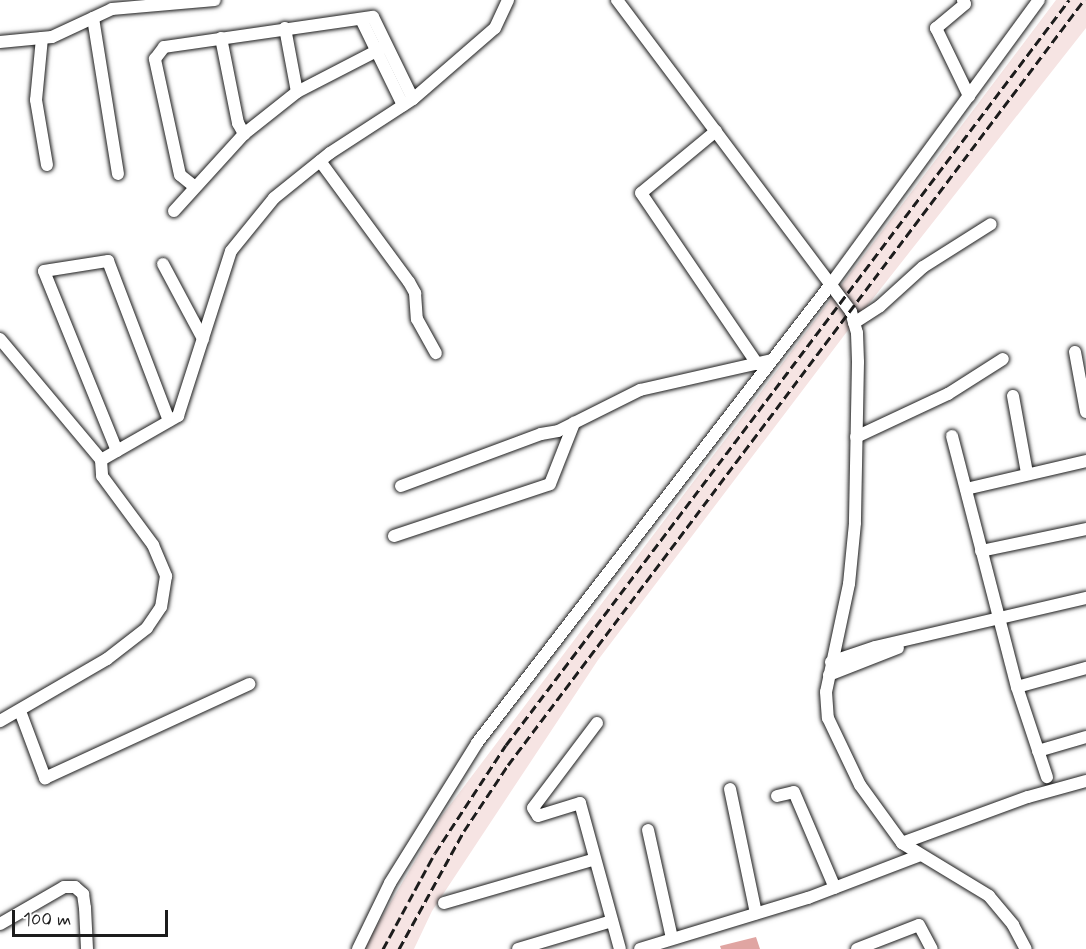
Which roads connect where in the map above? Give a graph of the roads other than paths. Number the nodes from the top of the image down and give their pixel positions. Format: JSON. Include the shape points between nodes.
{"nodes":[{"id":1,"x":215,"y":0,"type":"edge"},
{"id":2,"x":508,"y":0,"type":"edge"},
{"id":3,"x":618,"y":0,"type":"edge"},
{"id":4,"x":963,"y":0,"type":"edge"},
{"id":5,"x":1039,"y":0,"type":"edge"},
{"id":6,"x":110,"y":5,"type":"edge"},
{"id":7,"x":93,"y":18,"type":"junction"},
{"id":8,"x":285,"y":28,"type":"junction"},
{"id":9,"x":42,"y":38,"type":"junction"},
{"id":10,"x":221,"y":39,"type":"junction"},
{"id":11,"x":0,"y":42,"type":"edge"},
{"id":12,"x":381,"y":48,"type":"junction"},
{"id":13,"x":297,"y":92,"type":"junction"},
{"id":14,"x":969,"y":96,"type":"junction"},
{"id":15,"x":408,"y":102,"type":"junction"},
{"id":16,"x":716,"y":131,"type":"junction"},
{"id":17,"x":244,"y":134,"type":"junction"},
{"id":18,"x":320,"y":160,"type":"junction"},
{"id":19,"x":47,"y":165,"type":"dead end"},
{"id":20,"x":118,"y":174,"type":"dead end"},
{"id":21,"x":195,"y":187,"type":"junction"},
{"id":22,"x":174,"y":211,"type":"dead end"},
{"id":23,"x":990,"y":224,"type":"dead end"},
{"id":24,"x":163,"y":264,"type":"dead end"},
{"id":25,"x":831,"y":284,"type":"junction"},
{"id":26,"x":854,"y":323,"type":"junction"},
{"id":27,"x":0,"y":339,"type":"edge"},
{"id":28,"x":203,"y":339,"type":"junction"},
{"id":29,"x":1075,"y":352,"type":"dead end"},
{"id":30,"x":436,"y":353,"type":"dead end"},
{"id":31,"x":1003,"y":359,"type":"dead end"},
{"id":32,"x":772,"y":360,"type":"junction"},
{"id":33,"x":757,"y":364,"type":"junction"},
{"id":34,"x":1012,"y":396,"type":"dead end"},
{"id":35,"x":1086,"y":412,"type":"edge"},
{"id":36,"x":169,"y":420,"type":"junction"},
{"id":37,"x":573,"y":423,"type":"junction"},
{"id":38,"x":952,"y":436,"type":"dead end"},
{"id":39,"x":856,"y":437,"type":"junction"},
{"id":40,"x":117,"y":451,"type":"junction"},
{"id":41,"x":101,"y":460,"type":"junction"},
{"id":42,"x":1086,"y":461,"type":"edge"},
{"id":43,"x":1027,"y":473,"type":"junction"},
{"id":44,"x":401,"y":486,"type":"dead end"},
{"id":45,"x":966,"y":489,"type":"junction"},
{"id":46,"x":1086,"y":529,"type":"edge"},
{"id":47,"x":394,"y":536,"type":"dead end"},
{"id":48,"x":981,"y":551,"type":"junction"},
{"id":49,"x":1086,"y":598,"type":"edge"},
{"id":50,"x":998,"y":618,"type":"junction"},
{"id":51,"x":918,"y":639,"type":"junction"},
{"id":52,"x":831,"y":662,"type":"junction"},
{"id":53,"x":1086,"y":668,"type":"edge"},
{"id":54,"x":829,"y":675,"type":"junction"},
{"id":55,"x":249,"y":684,"type":"dead end"},
{"id":56,"x":1017,"y":687,"type":"junction"},
{"id":57,"x":20,"y":711,"type":"junction"},
{"id":58,"x":0,"y":721,"type":"edge"},
{"id":59,"x":597,"y":723,"type":"dead end"},
{"id":60,"x":1086,"y":736,"type":"edge"},
{"id":61,"x":1038,"y":751,"type":"junction"},
{"id":62,"x":1047,"y":777,"type":"dead end"},
{"id":63,"x":1086,"y":781,"type":"edge"},
{"id":64,"x":730,"y":789,"type":"dead end"},
{"id":65,"x":777,"y":796,"type":"dead end"},
{"id":66,"x":648,"y":830,"type":"dead end"},
{"id":67,"x":902,"y":843,"type":"junction"},
{"id":68,"x":918,"y":856,"type":"junction"},
{"id":69,"x":595,"y":859,"type":"junction"},
{"id":70,"x":835,"y":888,"type":"junction"},
{"id":71,"x":444,"y":903,"type":"dead end"},
{"id":72,"x":756,"y":913,"type":"junction"},
{"id":73,"x":612,"y":921,"type":"junction"},
{"id":74,"x":0,"y":924,"type":"edge"},
{"id":75,"x":667,"y":942,"type":"edge"},
{"id":76,"x":87,"y":949,"type":"edge"},
{"id":77,"x":358,"y":949,"type":"edge"},
{"id":78,"x":518,"y":949,"type":"edge"},
{"id":79,"x":620,"y":949,"type":"edge"},
{"id":80,"x":640,"y":949,"type":"edge"},
{"id":81,"x":857,"y":949,"type":"edge"},
{"id":82,"x":932,"y":949,"type":"edge"},
{"id":83,"x":1025,"y":949,"type":"edge"}],
"edges":[{"from":1,"to":6,"type":"street"},
{"from":2,"to":15,"type":"street","via":[[495,28]]},
{"from":3,"to":16,"type":"street"},
{"from":4,"to":14,"type":"street","via":[[964,4],[936,28]]},
{"from":5,"to":14,"type":"street"},
{"from":6,"to":7,"type":"street"},
{"from":7,"to":9,"type":"street"},
{"from":7,"to":20,"type":"street"},
{"from":8,"to":10,"type":"street"},
{"from":8,"to":12,"type":"street","via":[[367,18]]},
{"from":8,"to":13,"type":"street"},
{"from":9,"to":11,"type":"street"},
{"from":9,"to":19,"type":"street","via":[[36,100]]},
{"from":10,"to":17,"type":"street","via":[[238,123]]},
{"from":10,"to":21,"type":"street","via":[[164,47],[155,59],[180,175]]},
{"from":12,"to":13,"type":"street"},
{"from":12,"to":15,"type":"street"},
{"from":13,"to":17,"type":"street"},
{"from":14,"to":25,"type":"street"},
{"from":15,"to":18,"type":"street"},
{"from":16,"to":25,"type":"street"},
{"from":16,"to":33,"type":"street","via":[[641,193]]},
{"from":17,"to":21,"type":"street"},
{"from":18,"to":28,"type":"street","via":[[274,198],[231,251]]},
{"from":18,"to":30,"type":"street","via":[[409,282],[415,293],[417,319]]},
{"from":21,"to":22,"type":"street"},
{"from":23,"to":26,"type":"street","via":[[923,267],[880,306]]},
{"from":24,"to":28,"type":"street"},
{"from":25,"to":26,"type":"street","via":[[851,312]]},
{"from":25,"to":32,"type":"street"},
{"from":26,"to":39,"type":"street"},
{"from":27,"to":41,"type":"street"},
{"from":28,"to":36,"type":"street","via":[[178,416]]},
{"from":29,"to":35,"type":"street"},
{"from":31,"to":39,"type":"street","via":[[948,394]]},
{"from":32,"to":33,"type":"street"},
{"from":32,"to":77,"type":"street","via":[[477,743],[390,883]]},
{"from":33,"to":37,"type":"street","via":[[640,390]]},
{"from":34,"to":43,"type":"street"},
{"from":36,"to":40,"type":"street"},
{"from":36,"to":40,"type":"street","via":[[108,261],[44,271]]},
{"from":37,"to":44,"type":"street"},
{"from":37,"to":47,"type":"street","via":[[550,484]]},
{"from":38,"to":45,"type":"street"},
{"from":39,"to":52,"type":"street","via":[[855,523],[849,584]]},
{"from":40,"to":41,"type":"street"},
{"from":41,"to":57,"type":"street","via":[[102,476],[153,545],[166,576],[161,607],[147,628],[107,659]]},
{"from":42,"to":43,"type":"street"},
{"from":43,"to":45,"type":"street"},
{"from":45,"to":48,"type":"street"},
{"from":46,"to":48,"type":"street"},
{"from":48,"to":50,"type":"street"},
{"from":49,"to":50,"type":"street"},
{"from":50,"to":51,"type":"street"},
{"from":50,"to":56,"type":"street"},
{"from":51,"to":52,"type":"street","via":[[875,647]]},
{"from":51,"to":54,"type":"street"},
{"from":52,"to":54,"type":"street"},
{"from":53,"to":56,"type":"street"},
{"from":54,"to":67,"type":"street","via":[[828,718],[839,744],[860,785]]},
{"from":55,"to":57,"type":"street","via":[[45,778]]},
{"from":56,"to":61,"type":"street"},
{"from":57,"to":58,"type":"street"},
{"from":59,"to":69,"type":"street","via":[[532,808],[538,816],[580,803]]},
{"from":60,"to":61,"type":"street"},
{"from":61,"to":62,"type":"street"},
{"from":63,"to":67,"type":"street","via":[[1028,797]]},
{"from":64,"to":72,"type":"street"},
{"from":65,"to":70,"type":"street","via":[[794,792]]},
{"from":66,"to":75,"type":"street"},
{"from":67,"to":68,"type":"street"},
{"from":68,"to":70,"type":"street"},
{"from":68,"to":83,"type":"street","via":[[988,896]]},
{"from":69,"to":71,"type":"street"},
{"from":69,"to":73,"type":"street"},
{"from":70,"to":72,"type":"street"},
{"from":72,"to":75,"type":"street"},
{"from":73,"to":78,"type":"street"},
{"from":73,"to":79,"type":"street"},
{"from":74,"to":76,"type":"street","via":[[64,887],[75,887],[83,894]]},
{"from":75,"to":80,"type":"street"},
{"from":81,"to":82,"type":"street","via":[[919,925]]}]}
